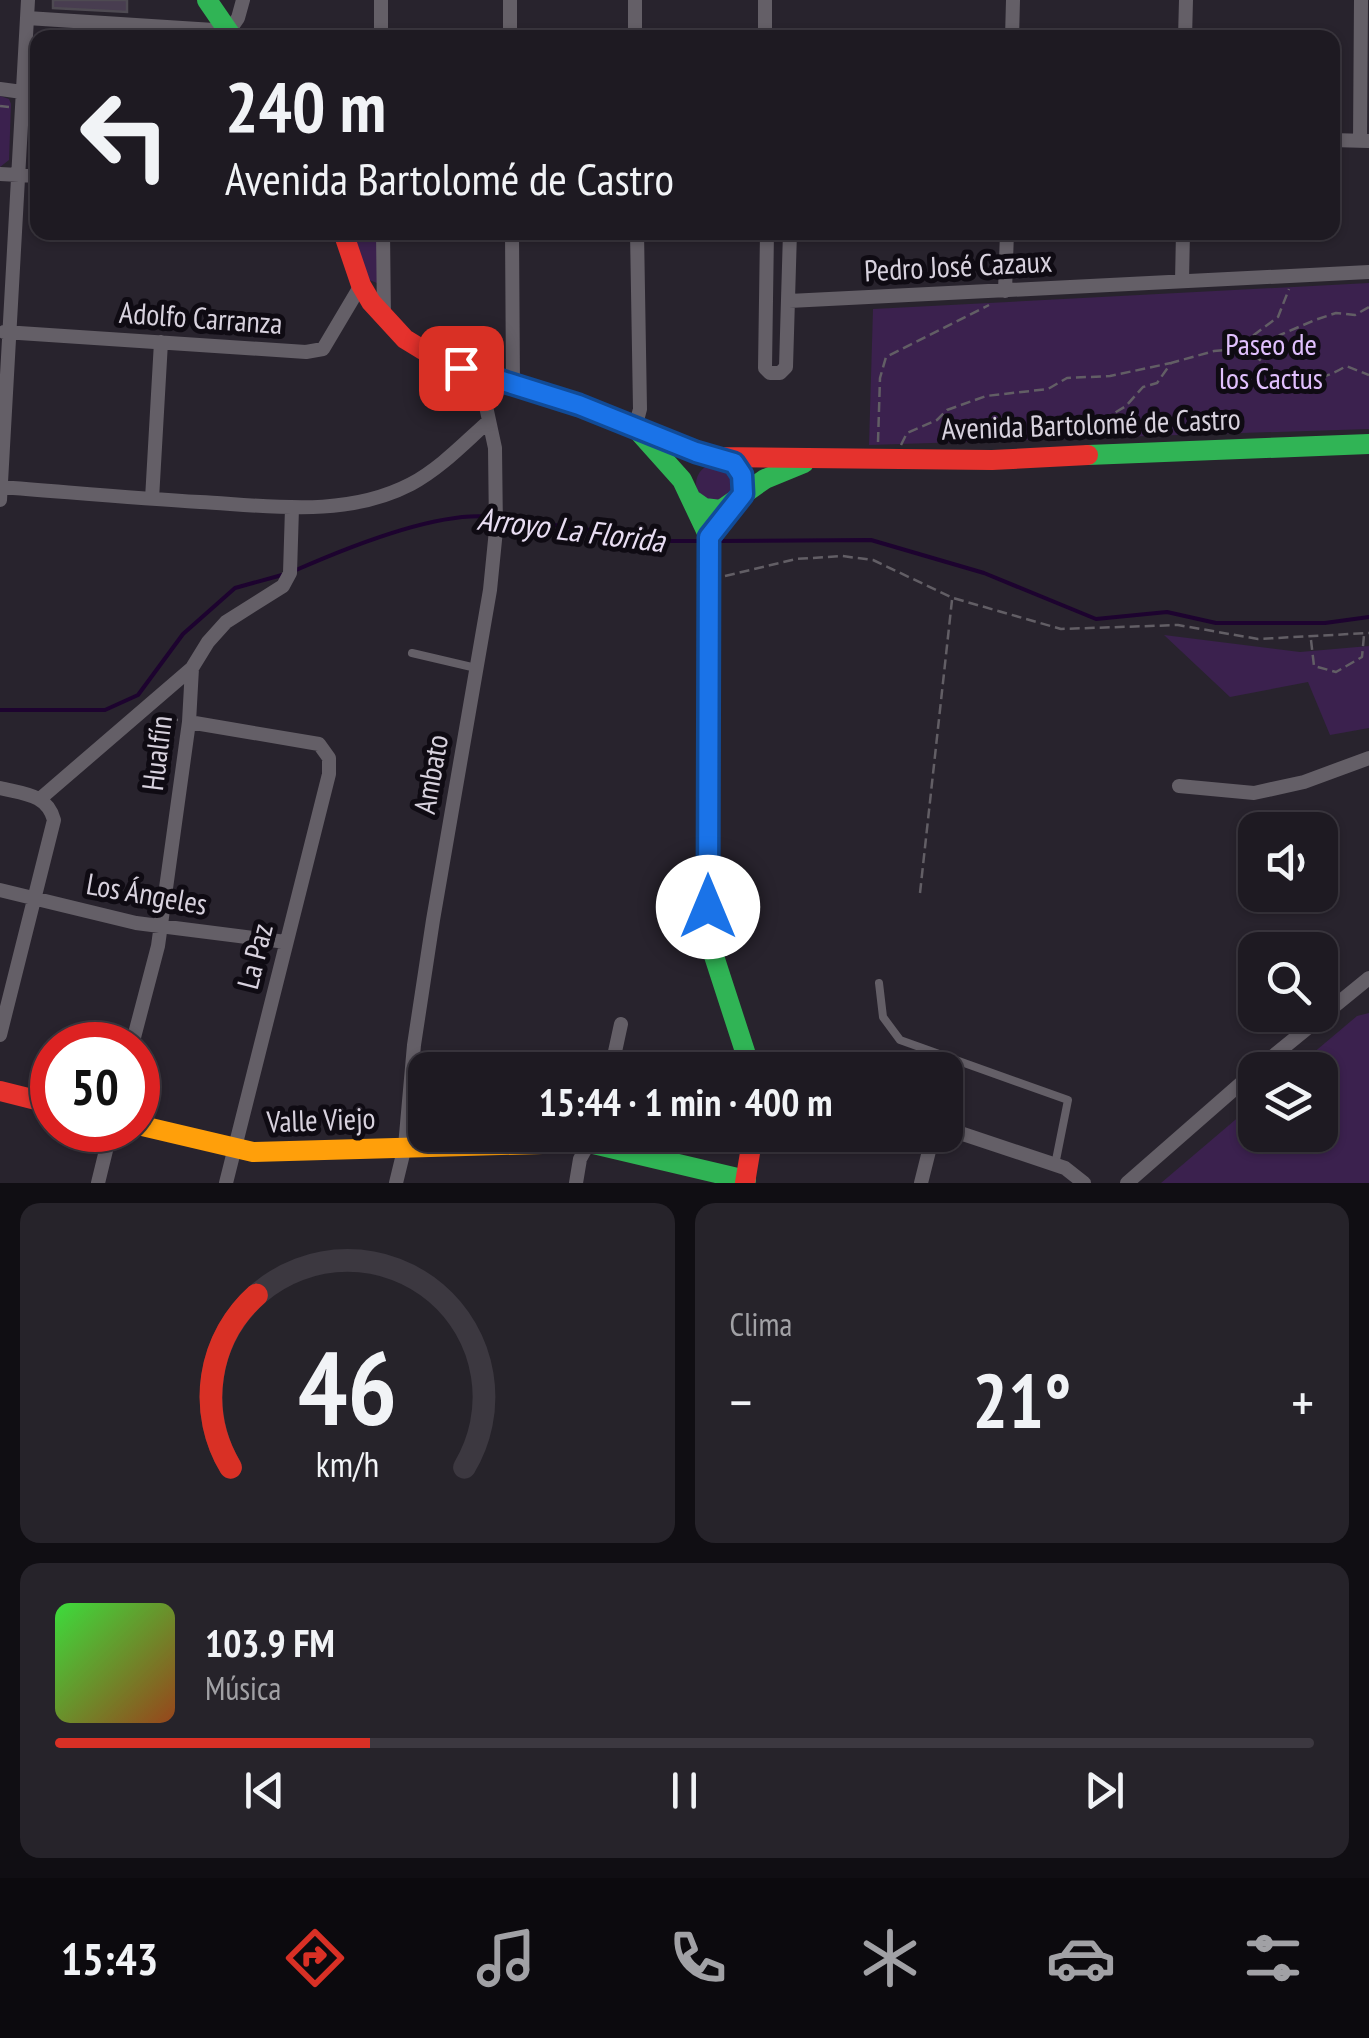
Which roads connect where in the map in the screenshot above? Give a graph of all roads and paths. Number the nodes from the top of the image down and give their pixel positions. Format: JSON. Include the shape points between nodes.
{"nodes":[{"id":1,"x":28,"y":0,"type":"edge"},
{"id":2,"x":208,"y":0,"type":"edge"},
{"id":3,"x":243,"y":0,"type":"edge"},
{"id":4,"x":381,"y":0,"type":"edge"},
{"id":5,"x":510,"y":0,"type":"edge"},
{"id":6,"x":635,"y":0,"type":"edge"},
{"id":7,"x":765,"y":0,"type":"edge"},
{"id":8,"x":1012,"y":0,"type":"edge"},
{"id":9,"x":1186,"y":0,"type":"edge"},
{"id":10,"x":1361,"y":0,"type":"edge"},
{"id":11,"x":27,"y":18,"type":"junction"},
{"id":12,"x":180,"y":30,"type":"edge"},
{"id":13,"x":228,"y":30,"type":"edge"},
{"id":14,"x":233,"y":30,"type":"edge"},
{"id":15,"x":381,"y":30,"type":"edge"},
{"id":16,"x":510,"y":30,"type":"edge"},
{"id":17,"x":635,"y":30,"type":"edge"},
{"id":18,"x":765,"y":30,"type":"edge"},
{"id":19,"x":1012,"y":30,"type":"edge"},
{"id":20,"x":1186,"y":30,"type":"edge"},
{"id":21,"x":0,"y":89,"type":"edge"},
{"id":22,"x":22,"y":92,"type":"junction"},
{"id":23,"x":1364,"y":141,"type":"edge"},
{"id":24,"x":0,"y":174,"type":"edge"},
{"id":25,"x":17,"y":175,"type":"junction"},
{"id":26,"x":30,"y":176,"type":"edge"},
{"id":27,"x":346,"y":240,"type":"edge"},
{"id":28,"x":383,"y":240,"type":"edge"},
{"id":29,"x":512,"y":240,"type":"edge"},
{"id":30,"x":637,"y":240,"type":"edge"},
{"id":31,"x":768,"y":240,"type":"edge"},
{"id":32,"x":790,"y":240,"type":"edge"},
{"id":33,"x":1007,"y":240,"type":"edge"},
{"id":34,"x":1183,"y":240,"type":"edge"},
{"id":35,"x":1369,"y":272,"type":"edge"},
{"id":36,"x":1292,"y":275,"type":"junction"},
{"id":37,"x":1182,"y":281,"type":"junction"},
{"id":38,"x":361,"y":285,"type":"junction"},
{"id":39,"x":1005,"y":291,"type":"junction"},
{"id":40,"x":788,"y":301,"type":"junction"},
{"id":41,"x":1369,"y":307,"type":"edge"},
{"id":42,"x":384,"y":318,"type":"junction"},
{"id":43,"x":4,"y":332,"type":"edge"},
{"id":44,"x":161,"y":342,"type":"junction"},
{"id":45,"x":1235,"y":349,"type":"junction"},
{"id":46,"x":1252,"y":353,"type":"junction"},
{"id":47,"x":1171,"y":363,"type":"junction"},
{"id":48,"x":479,"y":374,"type":"junction"},
{"id":49,"x":1369,"y":375,"type":"edge"},
{"id":50,"x":513,"y":385,"type":"junction"},
{"id":51,"x":489,"y":420,"type":"junction"},
{"id":52,"x":635,"y":428,"type":"junction"},
{"id":53,"x":1369,"y":444,"type":"edge"},
{"id":54,"x":1066,"y":456,"type":"junction"},
{"id":55,"x":719,"y":458,"type":"junction"},
{"id":56,"x":816,"y":460,"type":"junction"},
{"id":57,"x":886,"y":460,"type":"junction"},
{"id":58,"x":0,"y":487,"type":"edge"},
{"id":59,"x":691,"y":497,"type":"junction"},
{"id":60,"x":152,"y":499,"type":"junction"},
{"id":61,"x":0,"y":500,"type":"edge"},
{"id":62,"x":738,"y":502,"type":"junction"},
{"id":63,"x":292,"y":508,"type":"junction"},
{"id":64,"x":709,"y":547,"type":"junction"},
{"id":65,"x":708,"y":579,"type":"junction"},
{"id":66,"x":953,"y":598,"type":"junction"},
{"id":67,"x":1366,"y":633,"type":"edge"},
{"id":68,"x":1310,"y":636,"type":"junction"},
{"id":69,"x":412,"y":653,"type":"dead end"},
{"id":70,"x":192,"y":668,"type":"junction"},
{"id":71,"x":476,"y":668,"type":"junction"},
{"id":72,"x":135,"y":717,"type":"junction"},
{"id":73,"x":189,"y":722,"type":"junction"},
{"id":74,"x":1369,"y":758,"type":"edge"},
{"id":75,"x":1178,"y":786,"type":"dead end"},
{"id":76,"x":0,"y":788,"type":"edge"},
{"id":77,"x":46,"y":803,"type":"junction"},
{"id":78,"x":0,"y":890,"type":"edge"},
{"id":79,"x":920,"y":893,"type":"dead end"},
{"id":80,"x":35,"y":898,"type":"junction"},
{"id":81,"x":160,"y":925,"type":"junction"},
{"id":82,"x":286,"y":942,"type":"junction"},
{"id":83,"x":1369,"y":978,"type":"edge"},
{"id":84,"x":879,"y":983,"type":"dead end"},
{"id":85,"x":138,"y":1022,"type":"edge"},
{"id":86,"x":621,"y":1024,"type":"dead end"},
{"id":87,"x":0,"y":1035,"type":"edge"},
{"id":88,"x":615,"y":1052,"type":"edge"},
{"id":89,"x":746,"y":1052,"type":"edge"},
{"id":90,"x":1278,"y":1052,"type":"edge"},
{"id":91,"x":1238,"y":1086,"type":"edge"},
{"id":92,"x":0,"y":1091,"type":"edge"},
{"id":93,"x":30,"y":1098,"type":"edge"},
{"id":94,"x":160,"y":1130,"type":"edge"},
{"id":95,"x":963,"y":1134,"type":"edge"},
{"id":96,"x":404,"y":1146,"type":"junction"},
{"id":97,"x":408,"y":1146,"type":"edge"},
{"id":98,"x":234,"y":1149,"type":"junction"},
{"id":99,"x":106,"y":1152,"type":"edge"},
{"id":100,"x":584,"y":1152,"type":"edge"},
{"id":101,"x":639,"y":1152,"type":"edge"},
{"id":102,"x":749,"y":1152,"type":"edge"},
{"id":103,"x":929,"y":1152,"type":"edge"},
{"id":104,"x":1054,"y":1165,"type":"junction"},
{"id":105,"x":745,"y":1181,"type":"edge"},
{"id":106,"x":1088,"y":1182,"type":"edge"},
{"id":107,"x":98,"y":1183,"type":"edge"},
{"id":108,"x":226,"y":1183,"type":"edge"},
{"id":109,"x":396,"y":1183,"type":"edge"},
{"id":110,"x":576,"y":1183,"type":"edge"},
{"id":111,"x":921,"y":1183,"type":"edge"},
{"id":112,"x":1127,"y":1183,"type":"edge"}],
"edges":[{"from":1,"to":11,"type":"street"},
{"from":2,"to":13,"type":"main road"},
{"from":3,"to":14,"type":"street"},
{"from":4,"to":15,"type":"street"},
{"from":5,"to":16,"type":"street"},
{"from":6,"to":17,"type":"street"},
{"from":7,"to":18,"type":"street"},
{"from":8,"to":19,"type":"street"},
{"from":9,"to":20,"type":"street"},
{"from":10,"to":23,"type":"street"},
{"from":11,"to":12,"type":"street"},
{"from":11,"to":22,"type":"street"},
{"from":21,"to":22,"type":"street"},
{"from":22,"to":25,"type":"street"},
{"from":24,"to":25,"type":"street"},
{"from":25,"to":26,"type":"street"},
{"from":25,"to":43,"type":"street"},
{"from":27,"to":38,"type":"main road","name":"Avenida Bartolomé de Castro"},
{"from":28,"to":42,"type":"street"},
{"from":29,"to":50,"type":"street"},
{"from":30,"to":52,"type":"street"},
{"from":31,"to":40,"type":"street","via":[[770,373],[786,367]]},
{"from":32,"to":40,"type":"street"},
{"from":33,"to":39,"type":"street"},
{"from":34,"to":37,"type":"street"},
{"from":35,"to":36,"type":"street","name":"Pedro José Cazaux"},
{"from":36,"to":37,"type":"street","name":"Pedro José Cazaux"},
{"from":36,"to":45,"type":"path","via":[[1278,317]]},
{"from":37,"to":39,"type":"street","name":"Pedro José Cazaux"},
{"from":38,"to":42,"type":"main road","name":"Avenida Bartolomé de Castro"},
{"from":38,"to":44,"type":"street","name":"Adolfo Carranza","via":[[323,349]]},
{"from":39,"to":40,"type":"street","name":"Pedro José Cazaux"},
{"from":39,"to":57,"type":"path","via":[[994,303],[886,357],[880,378]]},
{"from":41,"to":46,"type":"path","via":[[1315,320]]},
{"from":42,"to":48,"type":"main road","name":"Avenida Bartolomé de Castro","via":[[423,350]]},
{"from":43,"to":44,"type":"street","name":"Adolfo Carranza"},
{"from":43,"to":58,"type":"street"},
{"from":44,"to":60,"type":"street"},
{"from":45,"to":46,"type":"path"},
{"from":45,"to":47,"type":"path"},
{"from":46,"to":49,"type":"path","via":[[1292,380],[1323,378],[1346,366]]},
{"from":47,"to":54,"type":"path","via":[[1126,406],[1069,432]]},
{"from":47,"to":57,"type":"path","via":[[986,396],[907,433]]},
{"from":48,"to":50,"type":"main road","name":"Avenida Bartolomé de Castro"},
{"from":48,"to":51,"type":"street","name":"Ambato"},
{"from":50,"to":52,"type":"main road","name":"Avenida Bartolomé de Castro"},
{"from":51,"to":63,"type":"street","via":[[412,484],[352,504]]},
{"from":51,"to":71,"type":"street","name":"Ambato","via":[[498,507]]},
{"from":52,"to":55,"type":"main road","name":"Avenida Bartolomé de Castro"},
{"from":52,"to":59,"type":"main road","name":"Avenida Bartolomé de Castro"},
{"from":53,"to":54,"type":"main road","name":"Avenida Bartolomé de Castro"},
{"from":54,"to":57,"type":"main road","name":"Avenida Bartolomé de Castro"},
{"from":55,"to":56,"type":"main road","name":"Avenida Bartolomé de Castro"},
{"from":55,"to":59,"type":"main road","via":[[692,470]]},
{"from":55,"to":62,"type":"main road","via":[[742,475]]},
{"from":56,"to":57,"type":"main road","name":"Avenida Bartolomé de Castro"},
{"from":56,"to":62,"type":"main road","name":"Avenida Bartolomé de Castro","via":[[772,475]]},
{"from":58,"to":60,"type":"street"},
{"from":58,"to":61,"type":"street"},
{"from":59,"to":62,"type":"main road","via":[[714,512]]},
{"from":59,"to":64,"type":"main road","name":"Avenida Bartolomé de Castro"},
{"from":60,"to":63,"type":"street"},
{"from":62,"to":64,"type":"main road","name":"Avenida Bartolomé de Castro"},
{"from":63,"to":70,"type":"street","via":[[284,586],[226,622]]},
{"from":64,"to":65,"type":"main road"},
{"from":65,"to":66,"type":"path","via":[[842,556],[872,560]]},
{"from":65,"to":89,"type":"main road","via":[[708,907],[713,954]]},
{"from":66,"to":68,"type":"path","via":[[1061,629],[1178,624],[1258,639]]},
{"from":66,"to":79,"type":"path"},
{"from":67,"to":68,"type":"path"},
{"from":67,"to":68,"type":"path","via":[[1362,657],[1336,672],[1314,666]]},
{"from":69,"to":71,"type":"lane"},
{"from":70,"to":72,"type":"street"},
{"from":70,"to":73,"type":"street","name":"Hualfín"},
{"from":71,"to":96,"type":"street","name":"Ambato","via":[[430,938]]},
{"from":72,"to":73,"type":"path"},
{"from":72,"to":77,"type":"street"},
{"from":73,"to":81,"type":"street","name":"Hualfín"},
{"from":73,"to":82,"type":"street","name":"La Paz","via":[[320,744],[329,758]]},
{"from":74,"to":75,"type":"street","via":[[1254,793]]},
{"from":76,"to":77,"type":"street"},
{"from":77,"to":80,"type":"street","via":[[54,820]]},
{"from":78,"to":80,"type":"street","name":"Los Ángeles"},
{"from":80,"to":81,"type":"street","name":"Los Ángeles"},
{"from":80,"to":87,"type":"street"},
{"from":81,"to":82,"type":"street","name":"Los Ángeles"},
{"from":81,"to":85,"type":"street","name":"Hualfín"},
{"from":82,"to":98,"type":"street","name":"La Paz"},
{"from":83,"to":90,"type":"street"},
{"from":84,"to":104,"type":"lane","via":[[883,1017],[900,1040],[1068,1100]]},
{"from":86,"to":88,"type":"street"},
{"from":91,"to":112,"type":"street"},
{"from":92,"to":93,"type":"main road"},
{"from":94,"to":98,"type":"main road","name":"Valle Viejo"},
{"from":95,"to":104,"type":"street"},
{"from":96,"to":97,"type":"main road","name":"Valle Viejo"},
{"from":96,"to":98,"type":"main road","name":"Valle Viejo"},
{"from":96,"to":109,"type":"street","name":"Ambato"},
{"from":98,"to":108,"type":"street","name":"La Paz"},
{"from":99,"to":107,"type":"street"},
{"from":100,"to":110,"type":"street"},
{"from":101,"to":105,"type":"main road","name":"Valle Viejo"},
{"from":102,"to":105,"type":"main road"},
{"from":103,"to":111,"type":"street"},
{"from":104,"to":106,"type":"street"}]}
